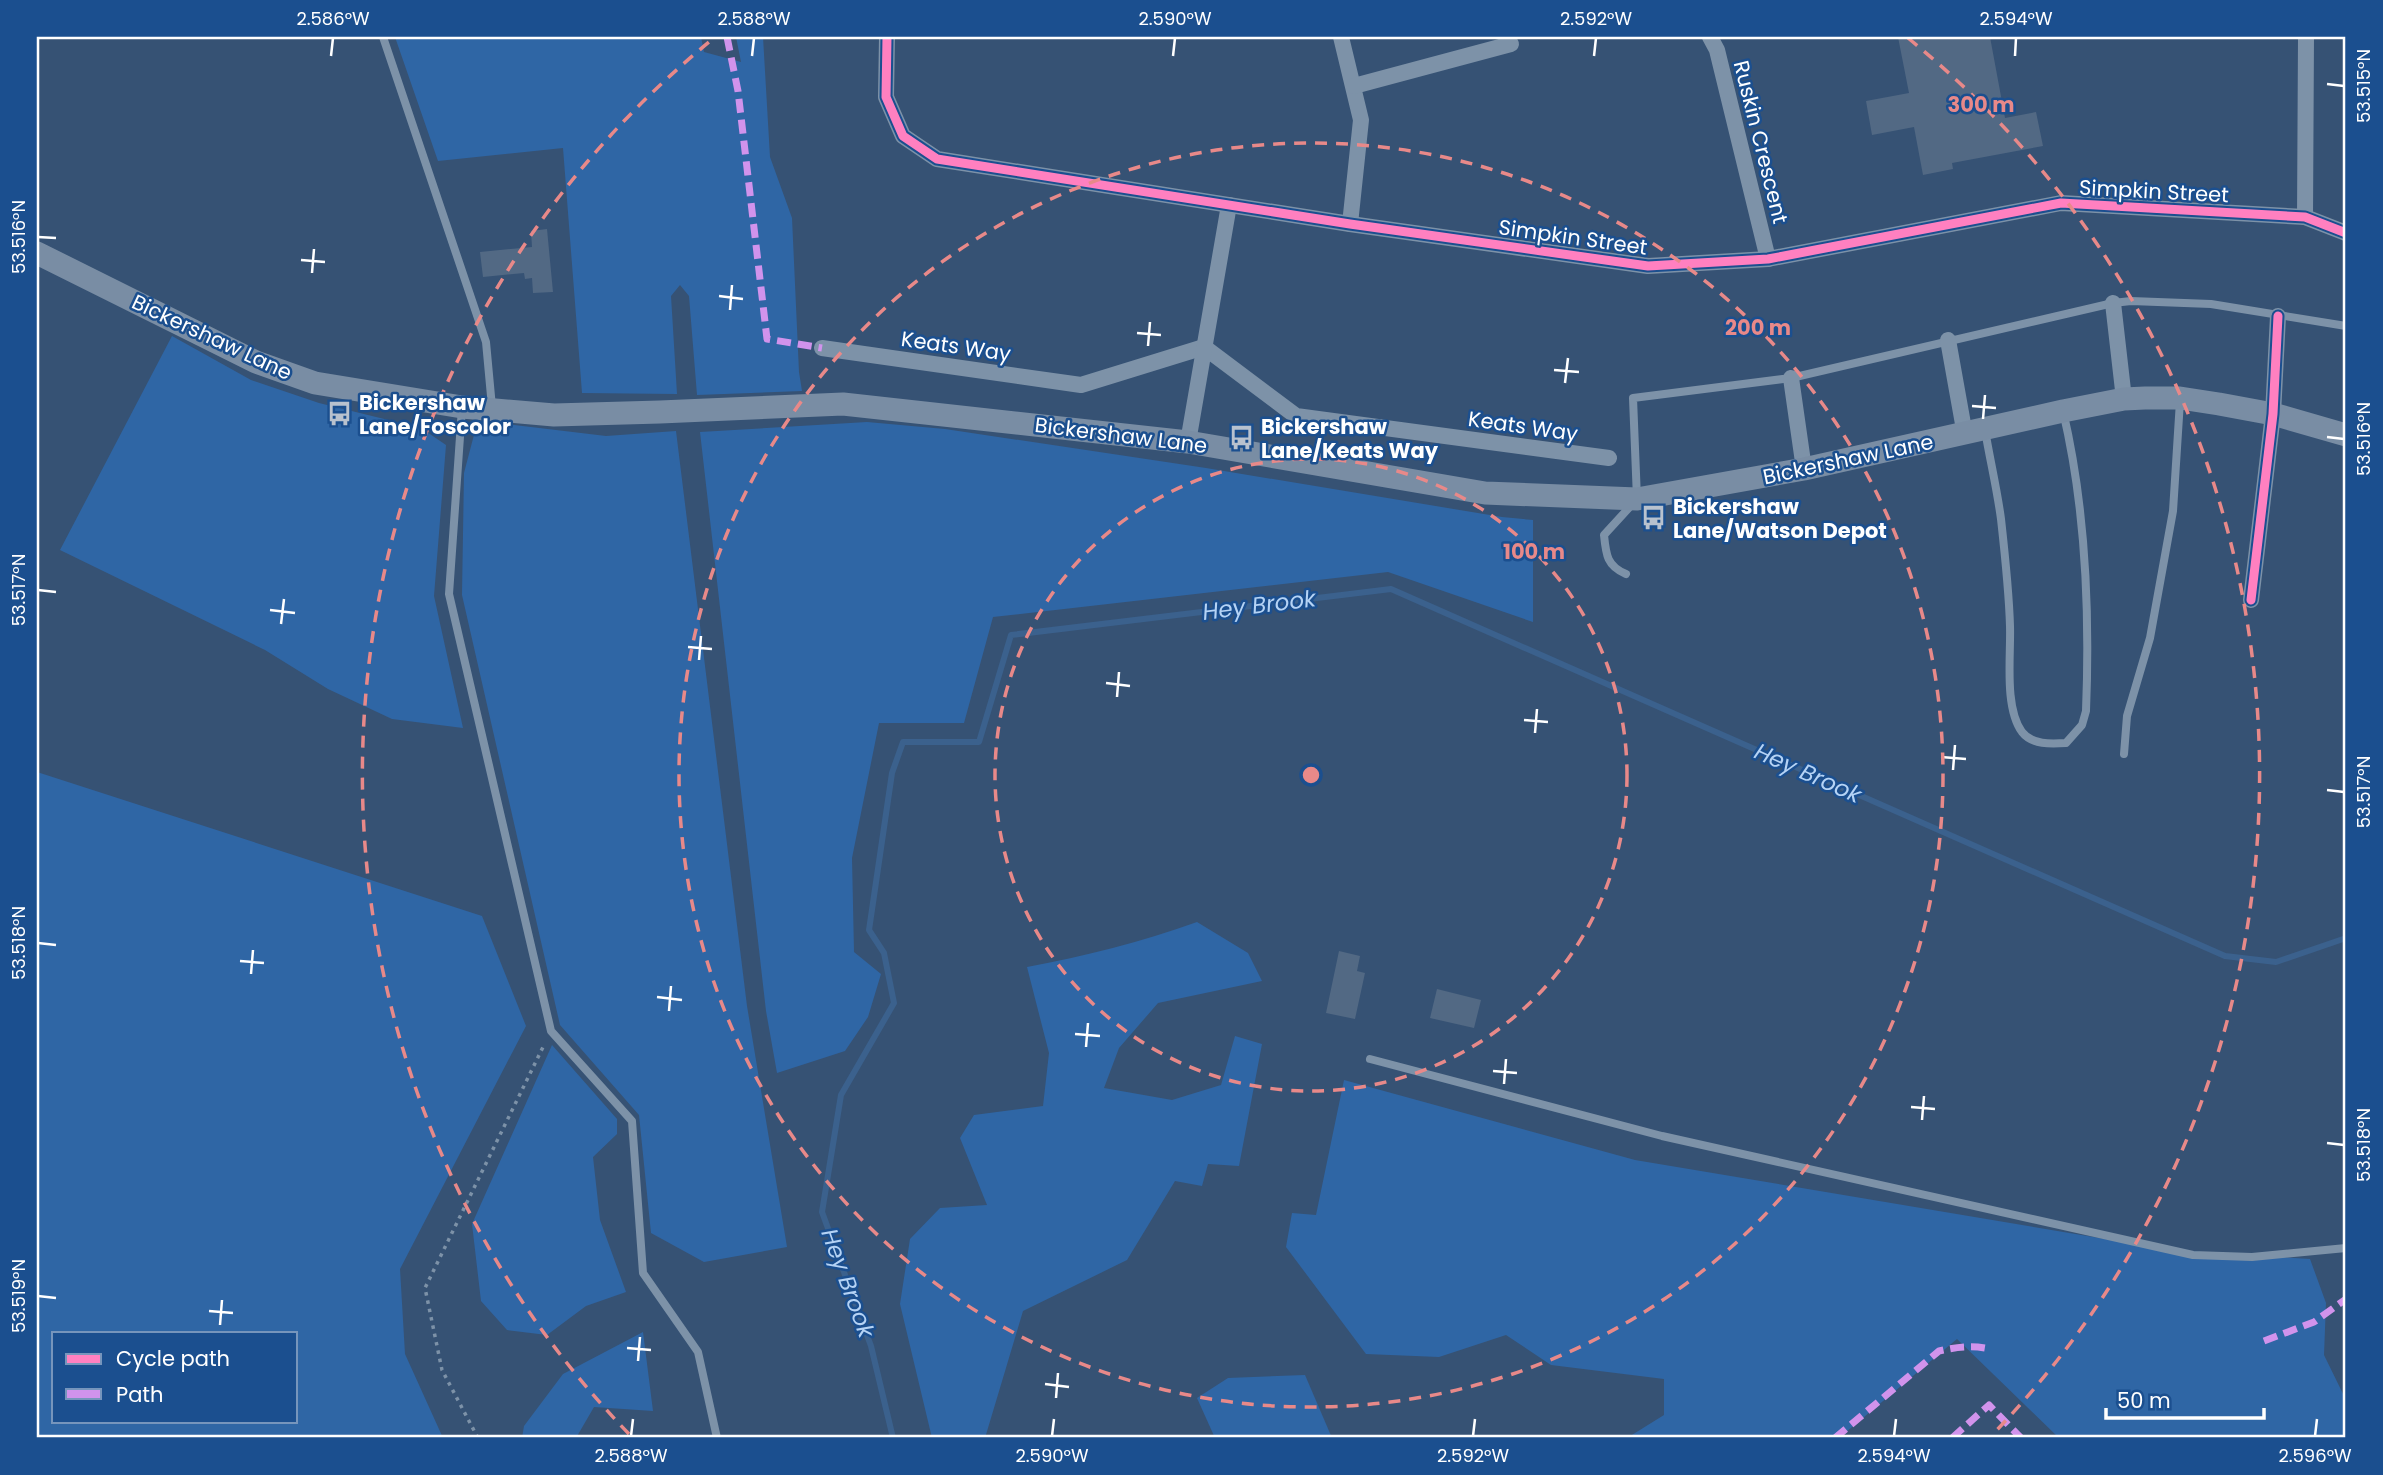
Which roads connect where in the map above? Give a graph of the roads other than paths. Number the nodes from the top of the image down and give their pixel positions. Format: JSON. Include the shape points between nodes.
{"nodes":[{"id":1,"x":383,"y":37,"type":"edge"},
{"id":2,"x":887,"y":37,"type":"edge"},
{"id":3,"x":1341,"y":37,"type":"edge"},
{"id":4,"x":1710,"y":37,"type":"edge"},
{"id":5,"x":2306,"y":37,"type":"edge"},
{"id":6,"x":1511,"y":44,"type":"dead end"},
{"id":7,"x":1354,"y":86,"type":"junction"},
{"id":8,"x":1229,"y":205,"type":"junction"},
{"id":9,"x":2305,"y":217,"type":"junction"},
{"id":10,"x":1350,"y":223,"type":"junction"},
{"id":11,"x":2346,"y":233,"type":"edge"},
{"id":12,"x":37,"y":253,"type":"edge"},
{"id":13,"x":1768,"y":259,"type":"junction"},
{"id":14,"x":2113,"y":303,"type":"junction"},
{"id":15,"x":2278,"y":316,"type":"junction"},
{"id":16,"x":2346,"y":326,"type":"edge"},
{"id":17,"x":1948,"y":340,"type":"junction"},
{"id":18,"x":1204,"y":347,"type":"junction"},
{"id":19,"x":822,"y":348,"type":"dead end"},
{"id":20,"x":1791,"y":378,"type":"junction"},
{"id":21,"x":2180,"y":398,"type":"junction"},
{"id":22,"x":2124,"y":399,"type":"junction"},
{"id":23,"x":462,"y":407,"type":"junction"},
{"id":24,"x":492,"y":410,"type":"junction"},
{"id":25,"x":2063,"y":411,"type":"junction"},
{"id":26,"x":2273,"y":414,"type":"junction"},
{"id":27,"x":1975,"y":432,"type":"junction"},
{"id":28,"x":2346,"y":435,"type":"edge"},
{"id":29,"x":1188,"y":442,"type":"junction"},
{"id":30,"x":1609,"y":458,"type":"dead end"},
{"id":31,"x":1804,"y":469,"type":"junction"},
{"id":32,"x":1637,"y":499,"type":"junction"},
{"id":33,"x":1626,"y":574,"type":"dead end"},
{"id":34,"x":2251,"y":600,"type":"dead end"},
{"id":35,"x":2124,"y":754,"type":"dead end"},
{"id":36,"x":1370,"y":1059,"type":"dead end"},
{"id":37,"x":2346,"y":1248,"type":"edge"},
{"id":38,"x":717,"y":1438,"type":"edge"}],
"edges":[{"from":1,"to":24,"type":"lane","via":[[486,342]]},
{"from":2,"to":8,"type":"street","name":"Simpkin Street","via":[[886,97],[903,136],[937,159]]},
{"from":3,"to":7,"type":"street"},
{"from":4,"to":13,"type":"street","name":"Ruskin Crescent"},
{"from":5,"to":9,"type":"street"},
{"from":6,"to":7,"type":"street"},
{"from":7,"to":10,"type":"street","via":[[1361,120]]},
{"from":8,"to":10,"type":"street","name":"Simpkin Street"},
{"from":8,"to":18,"type":"street"},
{"from":9,"to":11,"type":"street","name":"Simpkin Street"},
{"from":9,"to":13,"type":"street","name":"Simpkin Street","via":[[2061,203]]},
{"from":10,"to":13,"type":"street","name":"Simpkin Street","via":[[1648,266]]},
{"from":12,"to":23,"type":"main road","name":"Bickershaw Lane","via":[[268,366],[315,383]]},
{"from":14,"to":15,"type":"lane","via":[[2211,304]]},
{"from":14,"to":17,"type":"lane"},
{"from":14,"to":22,"type":"street"},
{"from":15,"to":16,"type":"lane"},
{"from":15,"to":26,"type":"street"},
{"from":17,"to":20,"type":"lane"},
{"from":17,"to":27,"type":"street"},
{"from":18,"to":19,"type":"street","name":"Keats Way","via":[[1081,385]]},
{"from":18,"to":29,"type":"street"},
{"from":18,"to":30,"type":"street","name":"Keats Way","via":[[1296,416]]},
{"from":20,"to":31,"type":"street"},
{"from":20,"to":32,"type":"lane","via":[[1633,398]]},
{"from":21,"to":22,"type":"main road","name":"Bickershaw Lane"},
{"from":21,"to":26,"type":"main road","name":"Bickershaw Lane"},
{"from":21,"to":35,"type":"lane","via":[[2173,511],[2150,638],[2127,716]]},
{"from":22,"to":25,"type":"main road","name":"Bickershaw Lane"},
{"from":23,"to":24,"type":"main road","name":"Bickershaw Lane"},
{"from":23,"to":38,"type":"lane","via":[[450,594],[551,1031],[632,1121],[643,1273],[698,1352]]},
{"from":24,"to":29,"type":"main road","name":"Bickershaw Lane","via":[[567,415],[843,404]]},
{"from":25,"to":27,"type":"main road","name":"Bickershaw Lane"},
{"from":25,"to":27,"type":"lane","via":[[2080,510],[2086,611],[2086,711],[2082,725],[2066,743],[2031,740],[2022,732],[2014,711],[2001,519]]},
{"from":26,"to":28,"type":"main road","name":"Bickershaw Lane"},
{"from":26,"to":34,"type":"street"},
{"from":27,"to":31,"type":"main road","name":"Bickershaw Lane"},
{"from":29,"to":32,"type":"main road","name":"Bickershaw Lane","via":[[1485,494]]},
{"from":31,"to":32,"type":"main road","name":"Bickershaw Lane"},
{"from":32,"to":33,"type":"lane","via":[[1604,535],[1606,554],[1616,569]]},
{"from":36,"to":37,"type":"lane","via":[[1662,1136],[2193,1255],[2252,1257]]}]}
